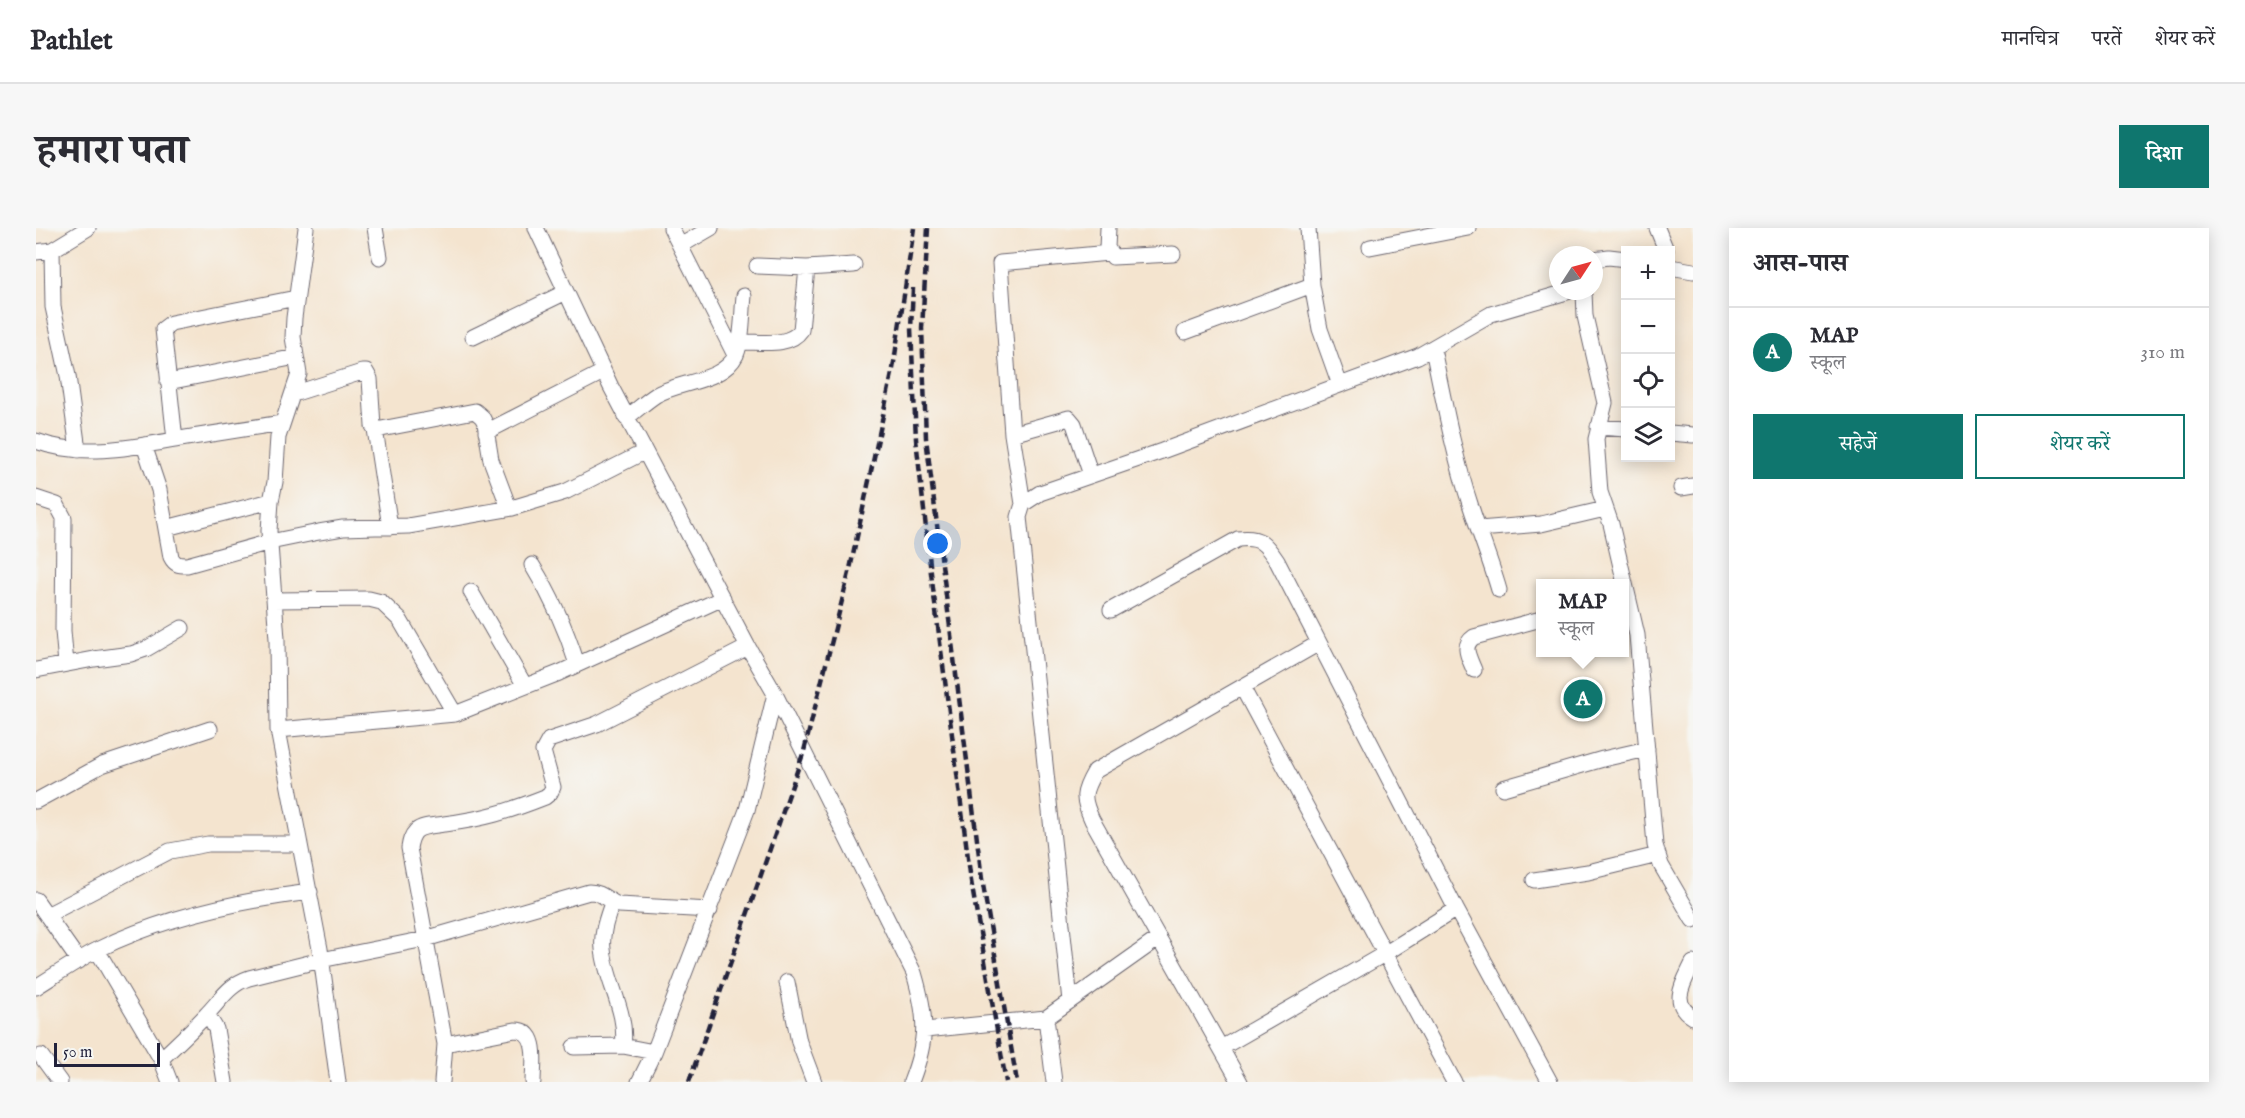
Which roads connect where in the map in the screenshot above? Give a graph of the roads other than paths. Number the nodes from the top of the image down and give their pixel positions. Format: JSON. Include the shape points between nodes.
{"nodes":[{"id":1,"x":88,"y":228,"type":"edge"},
{"id":2,"x":306,"y":228,"type":"edge"},
{"id":3,"x":375,"y":228,"type":"edge"},
{"id":4,"x":536,"y":228,"type":"edge"},
{"id":5,"x":671,"y":228,"type":"edge"},
{"id":6,"x":711,"y":228,"type":"edge"},
{"id":7,"x":1108,"y":228,"type":"edge"},
{"id":8,"x":1308,"y":228,"type":"edge"},
{"id":9,"x":1468,"y":228,"type":"edge"},
{"id":10,"x":1657,"y":228,"type":"edge"},
{"id":11,"x":1448,"y":230,"type":"edge"},
{"id":12,"x":680,"y":246,"type":"junction"},
{"id":13,"x":1664,"y":246,"type":"edge"},
{"id":14,"x":1370,"y":247,"type":"dead end"},
{"id":15,"x":52,"y":250,"type":"junction"},
{"id":16,"x":36,"y":252,"type":"edge"},
{"id":17,"x":1109,"y":253,"type":"junction"},
{"id":18,"x":1173,"y":254,"type":"dead end"},
{"id":19,"x":380,"y":257,"type":"dead end"},
{"id":20,"x":1603,"y":257,"type":"edge"},
{"id":21,"x":1621,"y":258,"type":"edge"},
{"id":22,"x":854,"y":265,"type":"dead end"},
{"id":23,"x":757,"y":266,"type":"dead end"},
{"id":24,"x":807,"y":268,"type":"junction"},
{"id":25,"x":1675,"y":268,"type":"edge"},
{"id":26,"x":1693,"y":271,"type":"edge"},
{"id":27,"x":1312,"y":285,"type":"junction"},
{"id":28,"x":566,"y":292,"type":"junction"},
{"id":29,"x":744,"y":296,"type":"dead end"},
{"id":30,"x":1549,"y":297,"type":"edge"},
{"id":31,"x":296,"y":298,"type":"junction"},
{"id":32,"x":1584,"y":300,"type":"edge"},
{"id":33,"x":1185,"y":332,"type":"dead end"},
{"id":34,"x":473,"y":338,"type":"dead end"},
{"id":35,"x":737,"y":348,"type":"junction"},
{"id":36,"x":1433,"y":349,"type":"junction"},
{"id":37,"x":296,"y":357,"type":"junction"},
{"id":38,"x":603,"y":372,"type":"junction"},
{"id":39,"x":168,"y":382,"type":"junction"},
{"id":40,"x":1340,"y":385,"type":"junction"},
{"id":41,"x":293,"y":394,"type":"junction"},
{"id":42,"x":626,"y":418,"type":"junction"},
{"id":43,"x":282,"y":423,"type":"junction"},
{"id":44,"x":1598,"y":427,"type":"junction"},
{"id":45,"x":375,"y":429,"type":"junction"},
{"id":46,"x":1621,"y":429,"type":"edge"},
{"id":47,"x":486,"y":432,"type":"junction"},
{"id":48,"x":1675,"y":433,"type":"edge"},
{"id":49,"x":1012,"y":434,"type":"junction"},
{"id":50,"x":1693,"y":435,"type":"edge"},
{"id":51,"x":175,"y":440,"type":"junction"},
{"id":52,"x":36,"y":441,"type":"edge"},
{"id":53,"x":144,"y":445,"type":"junction"},
{"id":54,"x":78,"y":450,"type":"junction"},
{"id":55,"x":644,"y":452,"type":"junction"},
{"id":56,"x":1091,"y":475,"type":"junction"},
{"id":57,"x":36,"y":498,"type":"edge"},
{"id":58,"x":271,"y":501,"type":"junction"},
{"id":59,"x":1023,"y":504,"type":"junction"},
{"id":60,"x":509,"y":508,"type":"junction"},
{"id":61,"x":1605,"y":509,"type":"junction"},
{"id":62,"x":390,"y":527,"type":"junction"},
{"id":63,"x":166,"y":528,"type":"junction"},
{"id":64,"x":1479,"y":529,"type":"junction"},
{"id":65,"x":270,"y":542,"type":"junction"},
{"id":66,"x":532,"y":564,"type":"dead end"},
{"id":67,"x":1622,"y":579,"type":"edge"},
{"id":68,"x":1499,"y":590,"type":"dead end"},
{"id":69,"x":471,"y":592,"type":"dead end"},
{"id":70,"x":723,"y":598,"type":"junction"},
{"id":71,"x":274,"y":600,"type":"junction"},
{"id":72,"x":1629,"y":608,"type":"edge"},
{"id":73,"x":1111,"y":610,"type":"dead end"},
{"id":74,"x":1536,"y":620,"type":"edge"},
{"id":75,"x":182,"y":628,"type":"dead end"},
{"id":76,"x":1319,"y":643,"type":"junction"},
{"id":77,"x":748,"y":647,"type":"junction"},
{"id":78,"x":66,"y":664,"type":"junction"},
{"id":79,"x":577,"y":664,"type":"junction"},
{"id":80,"x":36,"y":670,"type":"edge"},
{"id":81,"x":1474,"y":670,"type":"dead end"},
{"id":82,"x":525,"y":686,"type":"junction"},
{"id":83,"x":1242,"y":687,"type":"junction"},
{"id":84,"x":775,"y":694,"type":"junction"},
{"id":85,"x":455,"y":714,"type":"junction"},
{"id":86,"x":210,"y":729,"type":"dead end"},
{"id":87,"x":278,"y":730,"type":"junction"},
{"id":88,"x":1647,"y":750,"type":"junction"},
{"id":89,"x":1503,"y":788,"type":"dead end"},
{"id":90,"x":36,"y":801,"type":"edge"},
{"id":91,"x":300,"y":844,"type":"junction"},
{"id":92,"x":1658,"y":855,"type":"junction"},
{"id":93,"x":1534,"y":880,"type":"dead end"},
{"id":94,"x":310,"y":892,"type":"junction"},
{"id":95,"x":36,"y":900,"type":"edge"},
{"id":96,"x":612,"y":903,"type":"junction"},
{"id":97,"x":1456,"y":909,"type":"junction"},
{"id":98,"x":710,"y":910,"type":"junction"},
{"id":99,"x":46,"y":915,"type":"junction"},
{"id":100,"x":1693,"y":920,"type":"edge"},
{"id":101,"x":1159,"y":938,"type":"junction"},
{"id":102,"x":425,"y":939,"type":"junction"},
{"id":103,"x":97,"y":950,"type":"junction"},
{"id":104,"x":1386,"y":953,"type":"junction"},
{"id":105,"x":321,"y":960,"type":"junction"},
{"id":106,"x":79,"y":961,"type":"junction"},
{"id":107,"x":1693,"y":963,"type":"edge"},
{"id":108,"x":788,"y":982,"type":"dead end"},
{"id":109,"x":36,"y":987,"type":"edge"},
{"id":110,"x":1070,"y":1001,"type":"junction"},
{"id":111,"x":207,"y":1014,"type":"junction"},
{"id":112,"x":1693,"y":1017,"type":"edge"},
{"id":113,"x":1046,"y":1018,"type":"junction"},
{"id":114,"x":925,"y":1030,"type":"junction"},
{"id":115,"x":445,"y":1044,"type":"junction"},
{"id":116,"x":622,"y":1046,"type":"junction"},
{"id":117,"x":574,"y":1047,"type":"dead end"},
{"id":118,"x":1221,"y":1048,"type":"junction"},
{"id":119,"x":654,"y":1052,"type":"junction"},
{"id":120,"x":38,"y":1055,"type":"edge"},
{"id":121,"x":161,"y":1059,"type":"junction"},
{"id":122,"x":60,"y":1082,"type":"edge"},
{"id":123,"x":170,"y":1082,"type":"edge"},
{"id":124,"x":225,"y":1082,"type":"edge"},
{"id":125,"x":338,"y":1082,"type":"edge"},
{"id":126,"x":442,"y":1082,"type":"edge"},
{"id":127,"x":533,"y":1082,"type":"edge"},
{"id":128,"x":639,"y":1082,"type":"edge"},
{"id":129,"x":814,"y":1082,"type":"edge"},
{"id":130,"x":911,"y":1082,"type":"edge"},
{"id":131,"x":1054,"y":1082,"type":"edge"},
{"id":132,"x":1240,"y":1082,"type":"edge"},
{"id":133,"x":1454,"y":1082,"type":"edge"},
{"id":134,"x":1550,"y":1082,"type":"edge"}],
"edges":[{"from":1,"to":15,"type":"street"},
{"from":2,"to":31,"type":"street"},
{"from":3,"to":19,"type":"street"},
{"from":4,"to":28,"type":"street"},
{"from":5,"to":12,"type":"street"},
{"from":6,"to":12,"type":"street"},
{"from":7,"to":17,"type":"street"},
{"from":8,"to":27,"type":"street"},
{"from":9,"to":11,"type":"street"},
{"from":10,"to":13,"type":"street"},
{"from":11,"to":14,"type":"street"},
{"from":12,"to":35,"type":"street"},
{"from":15,"to":16,"type":"street"},
{"from":15,"to":54,"type":"street","via":[[53,308]]},
{"from":17,"to":18,"type":"street","via":[[1113,257]]},
{"from":17,"to":49,"type":"street","via":[[1000,263]]},
{"from":20,"to":21,"type":"street"},
{"from":22,"to":24,"type":"street"},
{"from":23,"to":24,"type":"street"},
{"from":24,"to":35,"type":"street","via":[[797,337]]},
{"from":25,"to":26,"type":"street"},
{"from":27,"to":33,"type":"street"},
{"from":27,"to":40,"type":"street","via":[[1320,329]]},
{"from":28,"to":34,"type":"street"},
{"from":28,"to":38,"type":"street"},
{"from":29,"to":35,"type":"street"},
{"from":30,"to":36,"type":"street","via":[[1491,314]]},
{"from":31,"to":37,"type":"street"},
{"from":31,"to":39,"type":"street","via":[[166,326],[162,334]]},
{"from":32,"to":44,"type":"street","via":[[1604,394]]},
{"from":35,"to":42,"type":"street","via":[[728,366],[716,375],[655,396]]},
{"from":36,"to":40,"type":"street"},
{"from":36,"to":64,"type":"street","via":[[1448,423]]},
{"from":37,"to":39,"type":"street"},
{"from":37,"to":41,"type":"street","via":[[299,374]]},
{"from":38,"to":42,"type":"street"},
{"from":38,"to":47,"type":"street"},
{"from":39,"to":51,"type":"street"},
{"from":40,"to":56,"type":"street"},
{"from":41,"to":43,"type":"street"},
{"from":41,"to":45,"type":"street","via":[[366,372]]},
{"from":42,"to":55,"type":"street"},
{"from":43,"to":51,"type":"street"},
{"from":43,"to":58,"type":"street"},
{"from":44,"to":46,"type":"street"},
{"from":44,"to":61,"type":"street","via":[[1597,468]]},
{"from":45,"to":47,"type":"street","via":[[475,411],[482,417]]},
{"from":45,"to":62,"type":"street"},
{"from":47,"to":60,"type":"street","via":[[490,460]]},
{"from":48,"to":50,"type":"street"},
{"from":49,"to":56,"type":"street","via":[[1069,418]]},
{"from":49,"to":59,"type":"street"},
{"from":51,"to":53,"type":"street"},
{"from":52,"to":54,"type":"street"},
{"from":53,"to":54,"type":"street"},
{"from":53,"to":63,"type":"street"},
{"from":55,"to":60,"type":"street","via":[[565,492]]},
{"from":55,"to":70,"type":"street"},
{"from":56,"to":59,"type":"street","via":[[1040,493]]},
{"from":57,"to":78,"type":"street","via":[[57,505],[64,518],[62,622]]},
{"from":58,"to":63,"type":"street"},
{"from":58,"to":65,"type":"street"},
{"from":59,"to":110,"type":"street","via":[[1019,517]]},
{"from":60,"to":62,"type":"street"},
{"from":61,"to":64,"type":"street","via":[[1541,524]]},
{"from":61,"to":67,"type":"street"},
{"from":62,"to":65,"type":"street","via":[[343,528]]},
{"from":63,"to":65,"type":"street","via":[[171,557],[179,565]]},
{"from":64,"to":68,"type":"street"},
{"from":65,"to":71,"type":"street"},
{"from":66,"to":79,"type":"street","via":[[565,626]]},
{"from":69,"to":82,"type":"street"},
{"from":70,"to":77,"type":"street"},
{"from":70,"to":79,"type":"street"},
{"from":71,"to":85,"type":"street","via":[[381,602],[400,620]]},
{"from":71,"to":87,"type":"street"},
{"from":72,"to":88,"type":"street","via":[[1637,635]]},
{"from":73,"to":76,"type":"street","via":[[1238,539],[1251,537],[1266,545],[1277,561]]},
{"from":74,"to":81,"type":"street","via":[[1470,639],[1466,648]]},
{"from":75,"to":78,"type":"street","via":[[131,654]]},
{"from":76,"to":83,"type":"street"},
{"from":76,"to":97,"type":"street"},
{"from":77,"to":84,"type":"street"},
{"from":77,"to":102,"type":"street","via":[[597,724],[549,740],[543,750],[554,787],[544,797],[482,819],[415,832],[409,848]]},
{"from":78,"to":80,"type":"street"},
{"from":79,"to":82,"type":"street"},
{"from":82,"to":85,"type":"street"},
{"from":83,"to":101,"type":"street","via":[[1095,771],[1088,783],[1084,802],[1092,820]]},
{"from":83,"to":104,"type":"street"},
{"from":84,"to":98,"type":"street","via":[[747,810]]},
{"from":84,"to":114,"type":"street","via":[[914,972],[922,998]]},
{"from":85,"to":87,"type":"street"},
{"from":86,"to":90,"type":"street","via":[[102,765]]},
{"from":87,"to":91,"type":"street"},
{"from":88,"to":89,"type":"street"},
{"from":88,"to":92,"type":"street"},
{"from":91,"to":94,"type":"street"},
{"from":91,"to":99,"type":"street","via":[[208,844],[171,851]]},
{"from":92,"to":93,"type":"street"},
{"from":92,"to":100,"type":"street"},
{"from":94,"to":103,"type":"street","via":[[217,908],[137,932]]},
{"from":94,"to":105,"type":"street"},
{"from":95,"to":99,"type":"street"},
{"from":96,"to":98,"type":"street"},
{"from":96,"to":102,"type":"street","via":[[597,892],[580,894]]},
{"from":96,"to":116,"type":"street","via":[[602,947],[624,1025]]},
{"from":97,"to":104,"type":"street"},
{"from":97,"to":134,"type":"street"},
{"from":98,"to":119,"type":"street"},
{"from":99,"to":106,"type":"street"},
{"from":101,"to":110,"type":"street"},
{"from":101,"to":118,"type":"street"},
{"from":102,"to":105,"type":"street"},
{"from":102,"to":115,"type":"street"},
{"from":103,"to":106,"type":"street"},
{"from":103,"to":121,"type":"street"},
{"from":104,"to":118,"type":"street"},
{"from":104,"to":133,"type":"street"},
{"from":105,"to":111,"type":"street","via":[[240,982],[224,993]]},
{"from":105,"to":125,"type":"street"},
{"from":106,"to":109,"type":"street"},
{"from":107,"to":112,"type":"street","via":[[1680,988],[1679,999]]},
{"from":108,"to":129,"type":"street","via":[[798,1042]]},
{"from":110,"to":113,"type":"street"},
{"from":111,"to":121,"type":"street"},
{"from":111,"to":124,"type":"street","via":[[216,1029]]},
{"from":113,"to":114,"type":"street"},
{"from":113,"to":131,"type":"street"},
{"from":114,"to":130,"type":"street"},
{"from":115,"to":126,"type":"street"},
{"from":115,"to":127,"type":"street","via":[[524,1030],[533,1044]]},
{"from":116,"to":117,"type":"street"},
{"from":116,"to":119,"type":"street"},
{"from":118,"to":132,"type":"street"},
{"from":119,"to":128,"type":"street"},
{"from":120,"to":122,"type":"street"},
{"from":121,"to":123,"type":"street"}]}
